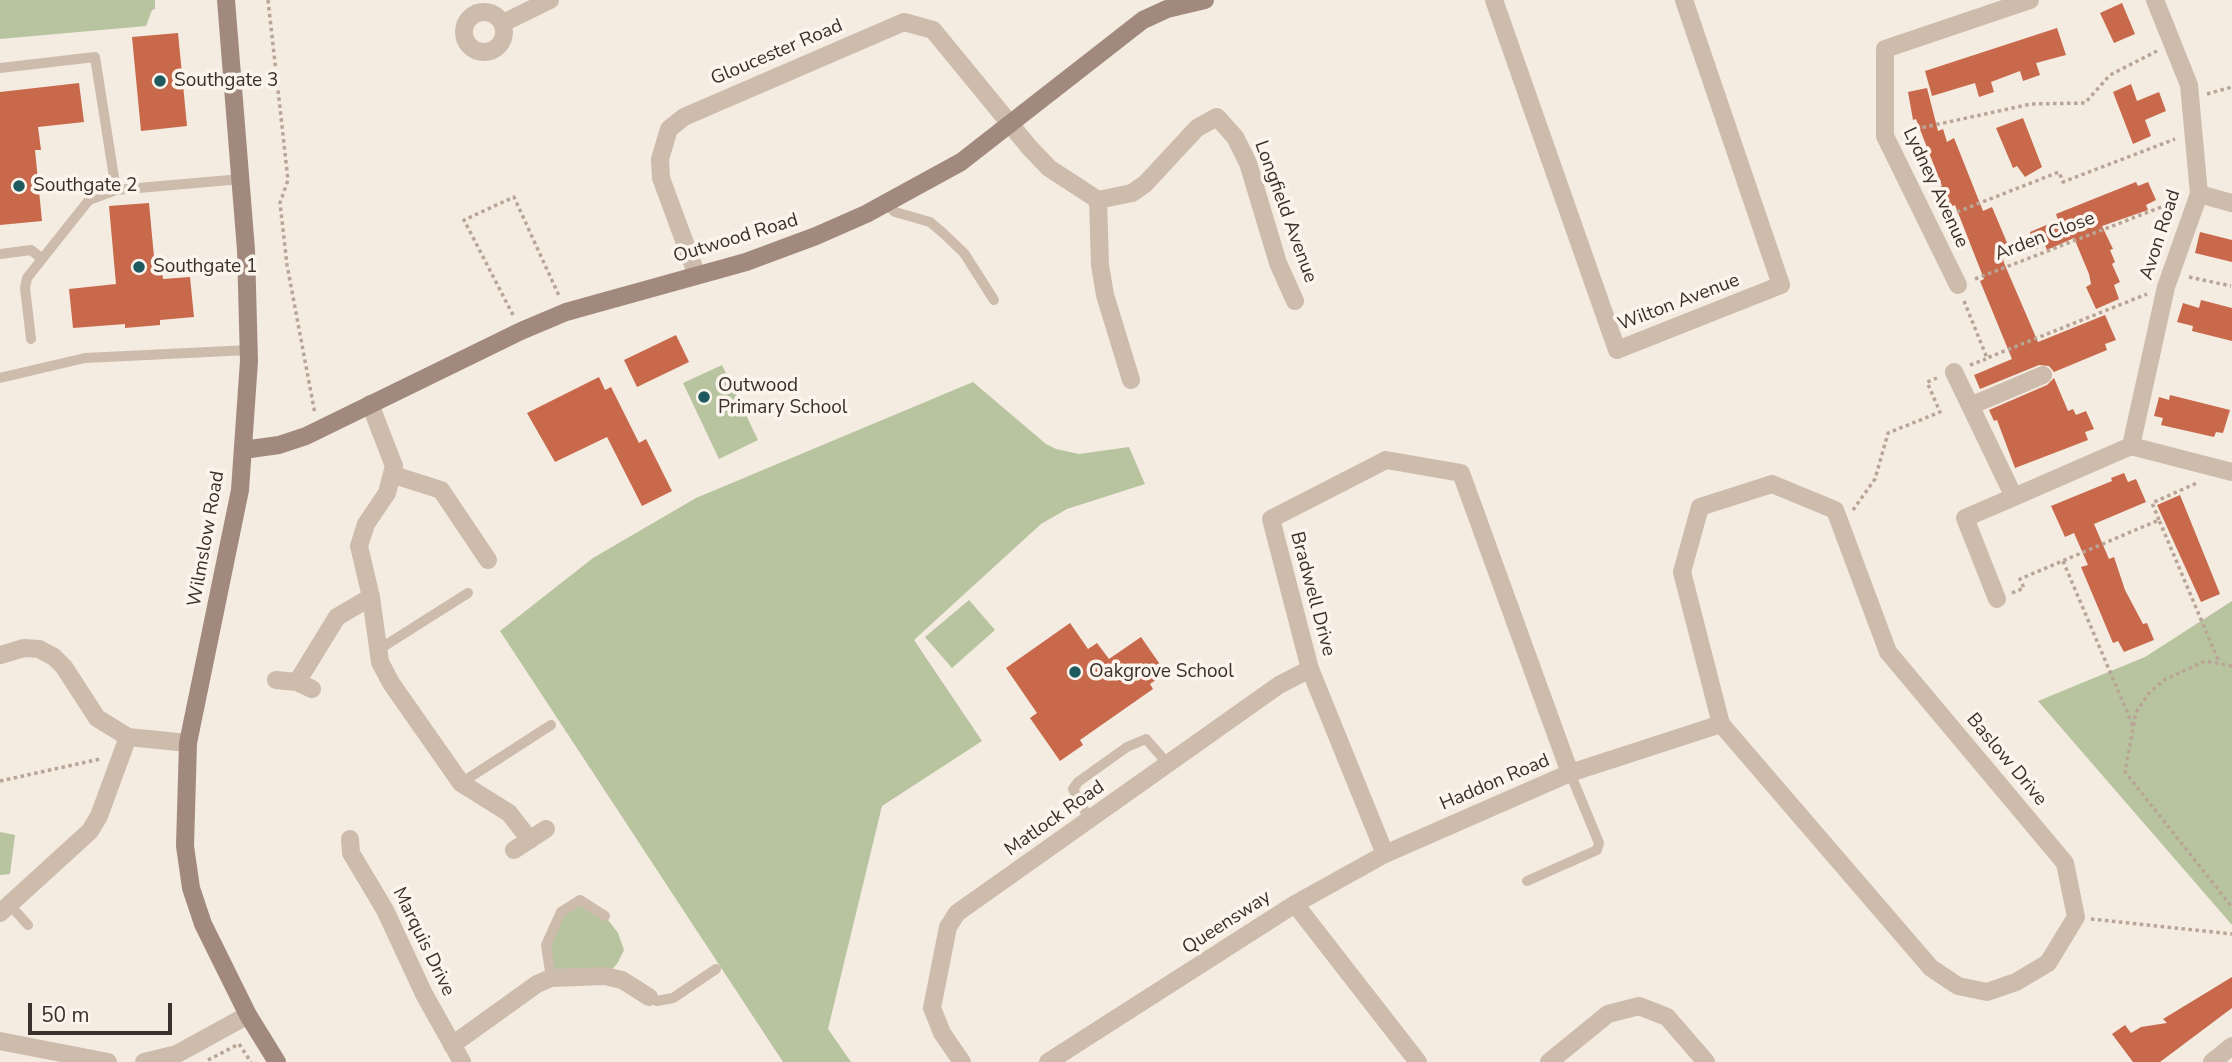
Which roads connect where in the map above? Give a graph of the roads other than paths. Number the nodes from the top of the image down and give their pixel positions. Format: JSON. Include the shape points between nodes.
{"nodes":[{"id":1,"x":226,"y":0,"type":"edge"},
{"id":2,"x":550,"y":0,"type":"edge"},
{"id":3,"x":1205,"y":0,"type":"edge"},
{"id":4,"x":1494,"y":0,"type":"edge"},
{"id":5,"x":1684,"y":0,"type":"edge"},
{"id":6,"x":2030,"y":0,"type":"edge"},
{"id":7,"x":2155,"y":0,"type":"edge"},
{"id":8,"x":474,"y":6,"type":"edge"},
{"id":9,"x":503,"y":23,"type":"junction"},
{"id":10,"x":0,"y":68,"type":"edge"},
{"id":11,"x":1011,"y":125,"type":"junction"},
{"id":12,"x":241,"y":178,"type":"junction"},
{"id":13,"x":116,"y":190,"type":"junction"},
{"id":14,"x":2199,"y":194,"type":"junction"},
{"id":15,"x":1098,"y":200,"type":"junction"},
{"id":16,"x":2232,"y":203,"type":"edge"},
{"id":17,"x":886,"y":204,"type":"junction"},
{"id":18,"x":0,"y":254,"type":"edge"},
{"id":19,"x":40,"y":257,"type":"junction"},
{"id":20,"x":696,"y":273,"type":"junction"},
{"id":21,"x":1958,"y":285,"type":"road end"},
{"id":22,"x":994,"y":300,"type":"dead end"},
{"id":23,"x":1295,"y":300,"type":"dead end"},
{"id":24,"x":31,"y":339,"type":"dead end"},
{"id":25,"x":249,"y":350,"type":"junction"},
{"id":26,"x":1954,"y":372,"type":"road end"},
{"id":27,"x":2043,"y":374,"type":"dead end"},
{"id":28,"x":0,"y":378,"type":"edge"},
{"id":29,"x":1131,"y":380,"type":"dead end"},
{"id":30,"x":370,"y":404,"type":"junction"},
{"id":31,"x":1970,"y":406,"type":"junction"},
{"id":32,"x":2131,"y":446,"type":"junction"},
{"id":33,"x":243,"y":450,"type":"junction"},
{"id":34,"x":2229,"y":471,"type":"edge"},
{"id":35,"x":394,"y":475,"type":"junction"},
{"id":36,"x":2014,"y":497,"type":"junction"},
{"id":37,"x":488,"y":560,"type":"dead end"},
{"id":38,"x":468,"y":593,"type":"dead end"},
{"id":39,"x":371,"y":597,"type":"junction"},
{"id":40,"x":1997,"y":599,"type":"road end"},
{"id":41,"x":378,"y":650,"type":"junction"},
{"id":42,"x":0,"y":655,"type":"edge"},
{"id":43,"x":1310,"y":668,"type":"junction"},
{"id":44,"x":276,"y":680,"type":"dead end"},
{"id":45,"x":1721,"y":724,"type":"junction"},
{"id":46,"x":551,"y":725,"type":"dead end"},
{"id":47,"x":128,"y":737,"type":"junction"},
{"id":48,"x":188,"y":743,"type":"junction"},
{"id":49,"x":1163,"y":757,"type":"junction"},
{"id":50,"x":1570,"y":774,"type":"junction"},
{"id":51,"x":461,"y":783,"type":"junction"},
{"id":52,"x":1090,"y":821,"type":"junction"},
{"id":53,"x":546,"y":829,"type":"dead end"},
{"id":54,"x":350,"y":839,"type":"dead end"},
{"id":55,"x":530,"y":840,"type":"junction"},
{"id":56,"x":514,"y":850,"type":"dead end"},
{"id":57,"x":1385,"y":854,"type":"junction"},
{"id":58,"x":1527,"y":881,"type":"dead end"},
{"id":59,"x":1295,"y":904,"type":"junction"},
{"id":60,"x":5,"y":908,"type":"edge"},
{"id":61,"x":605,"y":916,"type":"dead end"},
{"id":62,"x":28,"y":925,"type":"dead end"},
{"id":63,"x":716,"y":969,"type":"dead end"},
{"id":64,"x":551,"y":978,"type":"junction"},
{"id":65,"x":649,"y":998,"type":"joint"},
{"id":66,"x":248,"y":1016,"type":"junction"},
{"id":67,"x":0,"y":1041,"type":"edge"},
{"id":68,"x":452,"y":1045,"type":"junction"},
{"id":69,"x":2232,"y":1046,"type":"edge"},
{"id":70,"x":108,"y":1062,"type":"edge"},
{"id":71,"x":144,"y":1062,"type":"edge"},
{"id":72,"x":277,"y":1062,"type":"edge"},
{"id":73,"x":462,"y":1062,"type":"edge"},
{"id":74,"x":962,"y":1062,"type":"edge"},
{"id":75,"x":1048,"y":1062,"type":"edge"},
{"id":76,"x":1418,"y":1062,"type":"edge"},
{"id":77,"x":1549,"y":1062,"type":"edge"},
{"id":78,"x":1706,"y":1062,"type":"edge"},
{"id":79,"x":2212,"y":1062,"type":"edge"}],
"edges":[{"from":1,"to":12,"type":"main road","name":"Wilmslow Road"},
{"from":2,"to":9,"type":"street"},
{"from":3,"to":11,"type":"main road","name":"Outwood Road","via":[[1143,20]]},
{"from":4,"to":5,"type":"street","name":"Wilton Avenue","via":[[1617,350],[1781,285]]},
{"from":6,"to":21,"type":"street","name":"Lydney Avenue","via":[[1885,49],[1885,136]]},
{"from":7,"to":14,"type":"street","name":"Avon Road","via":[[2189,85]]},
{"from":8,"to":9,"type":"street"},
{"from":8,"to":9,"type":"street","via":[[464,28],[474,50],[494,50],[502,42]]},
{"from":10,"to":13,"type":"lane","via":[[94,57]]},
{"from":11,"to":15,"type":"street","via":[[1049,168]]},
{"from":11,"to":17,"type":"main road","name":"Outwood Road","via":[[961,162]]},
{"from":11,"to":20,"type":"street","name":"Gloucester Road","via":[[933,30],[904,22],[684,117],[669,129],[660,159],[662,178]]},
{"from":12,"to":13,"type":"lane"},
{"from":12,"to":25,"type":"main road","name":"Wilmslow Road"},
{"from":13,"to":19,"type":"lane","via":[[89,200]]},
{"from":14,"to":16,"type":"street"},
{"from":14,"to":32,"type":"street","name":"Avon Road","via":[[2169,280]]},
{"from":15,"to":23,"type":"street","name":"Longfield Avenue","via":[[1115,199],[1139,188],[1197,128],[1217,117],[1235,137],[1248,163],[1278,263]]},
{"from":15,"to":29,"type":"street","via":[[1105,295]]},
{"from":17,"to":20,"type":"main road","name":"Outwood Road","via":[[794,245]]},
{"from":17,"to":22,"type":"lane","via":[[895,212],[930,222],[943,233],[964,253]]},
{"from":18,"to":19,"type":"lane","via":[[31,250]]},
{"from":19,"to":24,"type":"lane","via":[[25,288]]},
{"from":20,"to":30,"type":"main road","name":"Outwood Road","via":[[566,312]]},
{"from":25,"to":28,"type":"lane","via":[[85,358]]},
{"from":25,"to":33,"type":"main road","name":"Wilmslow Road"},
{"from":26,"to":31,"type":"street"},
{"from":27,"to":31,"type":"street"},
{"from":30,"to":33,"type":"main road","name":"Outwood Road","via":[[286,443]]},
{"from":30,"to":35,"type":"street","via":[[394,458]]},
{"from":31,"to":36,"type":"street"},
{"from":32,"to":34,"type":"street"},
{"from":32,"to":36,"type":"street"},
{"from":33,"to":48,"type":"main road","name":"Wilmslow Road","via":[[231,543]]},
{"from":35,"to":37,"type":"street","via":[[441,490]]},
{"from":35,"to":39,"type":"street","via":[[359,546]]},
{"from":36,"to":40,"type":"street","via":[[1965,518]]},
{"from":38,"to":41,"type":"lane"},
{"from":39,"to":41,"type":"street"},
{"from":39,"to":44,"type":"street","via":[[337,617],[305,686]]},
{"from":41,"to":51,"type":"street","via":[[391,683]]},
{"from":42,"to":47,"type":"street","via":[[24,648],[54,657],[97,718]]},
{"from":43,"to":49,"type":"street","name":"Matlock Road"},
{"from":43,"to":50,"type":"street","name":"Bradwell Drive","via":[[1271,519],[1386,460],[1461,472]]},
{"from":43,"to":57,"type":"street","name":"Bradwell Drive"},
{"from":45,"to":45,"type":"street","name":"Baslow Drive","via":[[1682,572],[1700,507],[1772,484],[1835,510],[1888,652],[2065,863],[2076,918],[2048,963],[1987,992],[1958,986],[1931,968]]},
{"from":45,"to":50,"type":"street","name":"Haddon Road"},
{"from":46,"to":51,"type":"lane"},
{"from":47,"to":48,"type":"street"},
{"from":47,"to":60,"type":"street","via":[[90,831]]},
{"from":48,"to":66,"type":"main road","name":"Wilmslow Road","via":[[184,836],[191,888],[202,924]]},
{"from":49,"to":52,"type":"street","name":"Matlock Road"},
{"from":49,"to":52,"type":"lane","via":[[1146,739],[1078,782],[1073,789]]},
{"from":50,"to":57,"type":"street","name":"Haddon Road"},
{"from":50,"to":58,"type":"lane","via":[[1599,844],[1597,850]]},
{"from":51,"to":55,"type":"street","via":[[509,813]]},
{"from":52,"to":74,"type":"street","name":"Matlock Road","via":[[970,903],[948,926],[932,1008]]},
{"from":53,"to":55,"type":"street"},
{"from":54,"to":68,"type":"street","name":"Marquis Drive","via":[[351,853],[385,910]]},
{"from":55,"to":56,"type":"street"},
{"from":57,"to":59,"type":"street","name":"Haddon Road"},
{"from":59,"to":75,"type":"street","name":"Queensway"},
{"from":59,"to":76,"type":"street","name":"Queensway"},
{"from":60,"to":62,"type":"lane"},
{"from":61,"to":64,"type":"lane","via":[[579,900],[561,912],[546,945]]},
{"from":63,"to":65,"type":"lane","via":[[673,998]]},
{"from":64,"to":65,"type":"street","via":[[605,976],[622,980]]},
{"from":64,"to":68,"type":"street"},
{"from":66,"to":71,"type":"street","via":[[177,1054]]},
{"from":66,"to":72,"type":"main road","name":"Wilmslow Road"},
{"from":67,"to":70,"type":"street"},
{"from":68,"to":73,"type":"street","name":"Marquis Drive"},
{"from":69,"to":79,"type":"street"},
{"from":77,"to":78,"type":"street","via":[[1608,1014],[1639,1006],[1667,1017]]}]}
